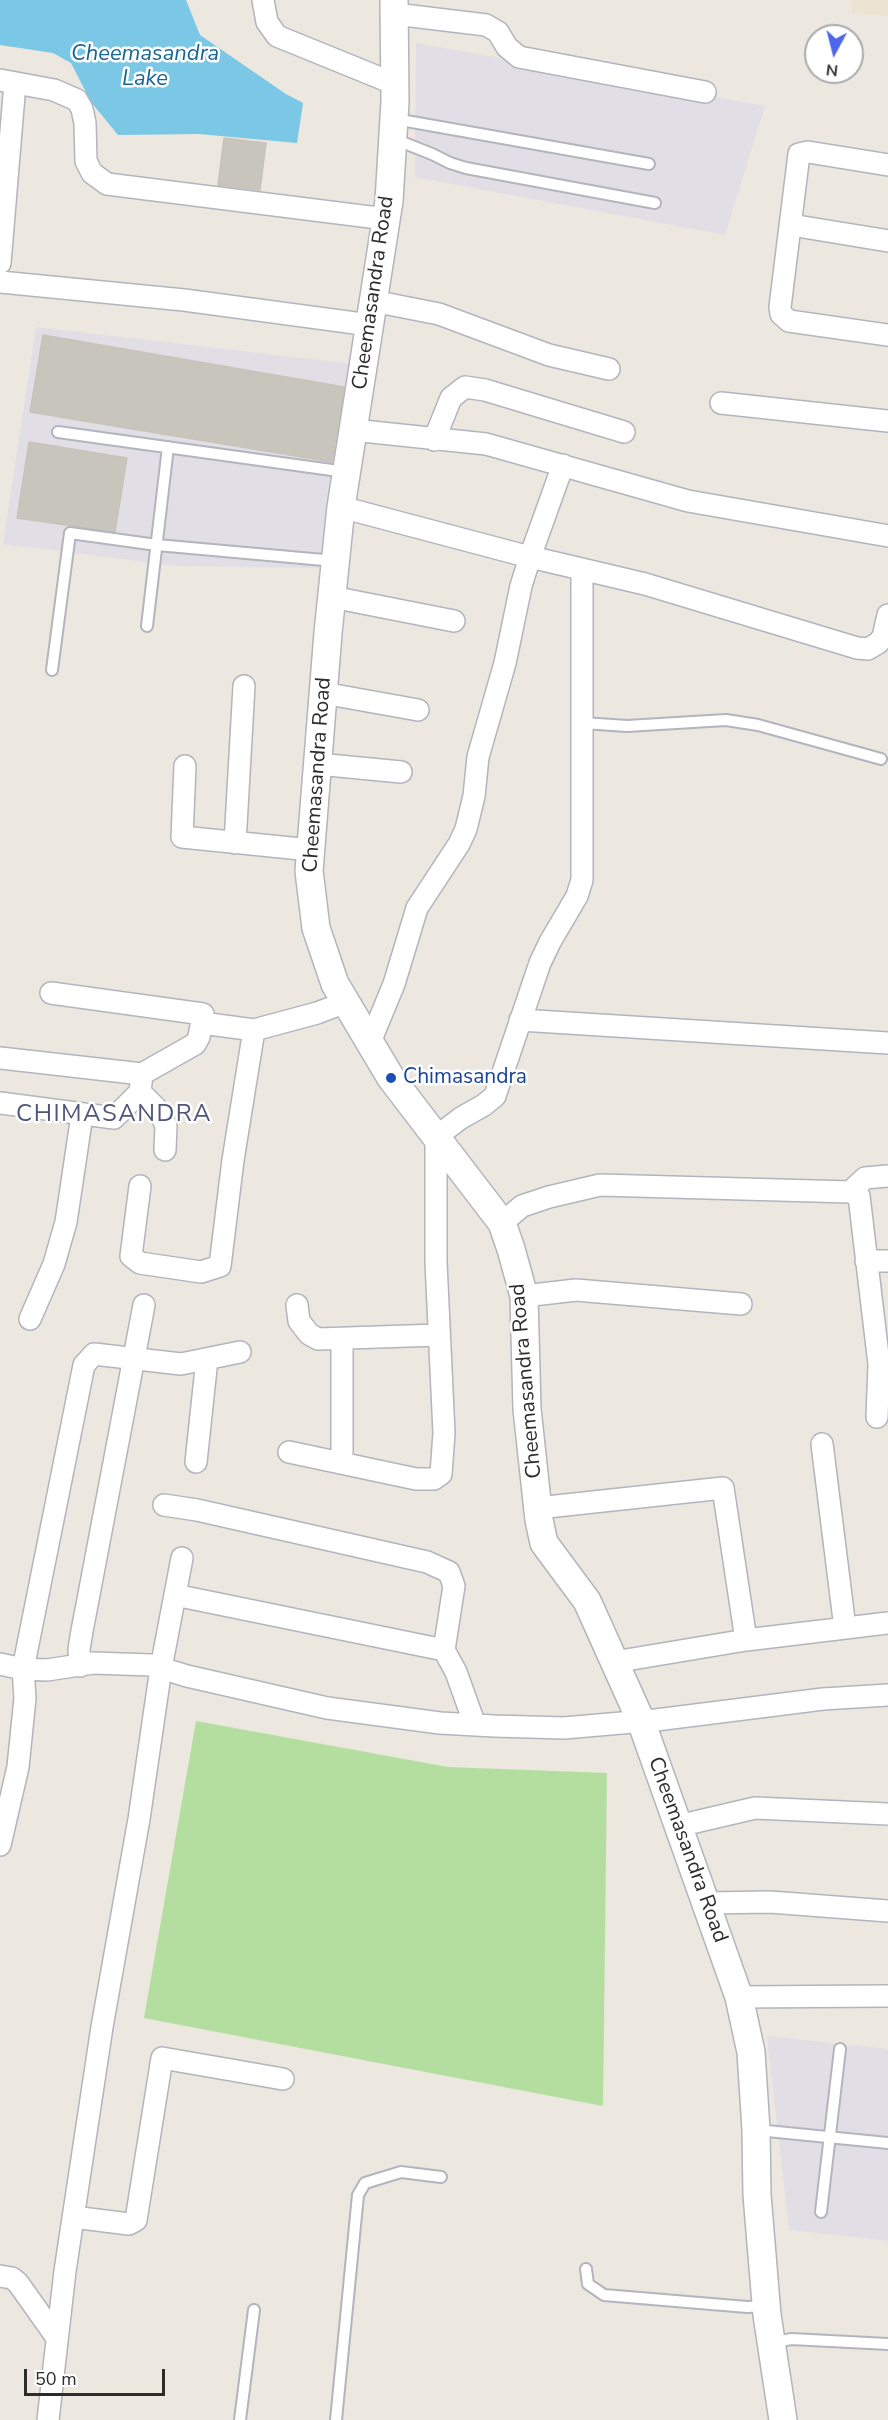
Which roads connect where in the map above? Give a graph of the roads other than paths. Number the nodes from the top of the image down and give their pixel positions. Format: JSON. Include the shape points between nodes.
{"nodes":[{"id":1,"x":263,"y":0,"type":"edge"},
{"id":2,"x":395,"y":7,"type":"edge"},
{"id":3,"x":7,"y":82,"type":"edge"},
{"id":4,"x":395,"y":84,"type":"junction"},
{"id":5,"x":705,"y":92,"type":"dead end"},
{"id":6,"x":394,"y":129,"type":"junction"},
{"id":7,"x":649,"y":164,"type":"dead end"},
{"id":8,"x":888,"y":165,"type":"edge"},
{"id":9,"x":655,"y":203,"type":"dead end"},
{"id":10,"x":2,"y":215,"type":"edge"},
{"id":11,"x":386,"y":219,"type":"junction"},
{"id":12,"x":791,"y":225,"type":"junction"},
{"id":13,"x":888,"y":241,"type":"edge"},
{"id":14,"x":0,"y":262,"type":"edge"},
{"id":15,"x":0,"y":282,"type":"edge"},
{"id":16,"x":371,"y":313,"type":"junction"},
{"id":17,"x":888,"y":335,"type":"edge"},
{"id":18,"x":609,"y":369,"type":"dead end"},
{"id":19,"x":721,"y":403,"type":"dead end"},
{"id":20,"x":888,"y":421,"type":"edge"},
{"id":21,"x":353,"y":430,"type":"junction"},
{"id":22,"x":58,"y":432,"type":"dead end"},
{"id":23,"x":624,"y":432,"type":"dead end"},
{"id":24,"x":434,"y":440,"type":"junction"},
{"id":25,"x":168,"y":447,"type":"junction"},
{"id":26,"x":563,"y":465,"type":"junction"},
{"id":27,"x":347,"y":472,"type":"junction"},
{"id":28,"x":341,"y":507,"type":"junction"},
{"id":29,"x":888,"y":536,"type":"edge"},
{"id":30,"x":157,"y":545,"type":"junction"},
{"id":31,"x":530,"y":557,"type":"junction"},
{"id":32,"x":336,"y":561,"type":"junction"},
{"id":33,"x":582,"y":569,"type":"junction"},
{"id":34,"x":332,"y":597,"type":"junction"},
{"id":35,"x":888,"y":615,"type":"edge"},
{"id":36,"x":454,"y":621,"type":"dead end"},
{"id":37,"x":147,"y":626,"type":"dead end"},
{"id":38,"x":885,"y":638,"type":"edge"},
{"id":39,"x":52,"y":670,"type":"dead end"},
{"id":40,"x":244,"y":686,"type":"dead end"},
{"id":41,"x":324,"y":693,"type":"junction"},
{"id":42,"x":418,"y":710,"type":"dead end"},
{"id":43,"x":583,"y":723,"type":"junction"},
{"id":44,"x":881,"y":759,"type":"dead end"},
{"id":45,"x":318,"y":764,"type":"junction"},
{"id":46,"x":185,"y":766,"type":"dead end"},
{"id":47,"x":401,"y":772,"type":"dead end"},
{"id":48,"x":235,"y":843,"type":"junction"},
{"id":49,"x":311,"y":850,"type":"junction"},
{"id":50,"x":51,"y":993,"type":"dead end"},
{"id":51,"x":346,"y":1002,"type":"junction"},
{"id":52,"x":520,"y":1020,"type":"junction"},
{"id":53,"x":202,"y":1023,"type":"junction"},
{"id":54,"x":254,"y":1030,"type":"junction"},
{"id":55,"x":370,"y":1042,"type":"junction"},
{"id":56,"x":888,"y":1043,"type":"edge"},
{"id":57,"x":0,"y":1058,"type":"edge"},
{"id":58,"x":141,"y":1083,"type":"junction"},
{"id":59,"x":0,"y":1103,"type":"edge"},
{"id":60,"x":82,"y":1115,"type":"junction"},
{"id":61,"x":436,"y":1137,"type":"junction"},
{"id":62,"x":165,"y":1150,"type":"dead end"},
{"id":63,"x":888,"y":1176,"type":"edge"},
{"id":64,"x":140,"y":1186,"type":"dead end"},
{"id":65,"x":850,"y":1192,"type":"junction"},
{"id":66,"x":502,"y":1223,"type":"junction"},
{"id":67,"x":867,"y":1261,"type":"junction"},
{"id":68,"x":888,"y":1261,"type":"edge"},
{"id":69,"x":524,"y":1296,"type":"junction"},
{"id":70,"x":741,"y":1304,"type":"dead end"},
{"id":71,"x":144,"y":1305,"type":"dead end"},
{"id":72,"x":297,"y":1305,"type":"dead end"},
{"id":73,"x":30,"y":1318,"type":"dead end"},
{"id":74,"x":438,"y":1335,"type":"junction"},
{"id":75,"x":342,"y":1339,"type":"junction"},
{"id":76,"x":240,"y":1352,"type":"dead end"},
{"id":77,"x":135,"y":1359,"type":"junction"},
{"id":78,"x":207,"y":1359,"type":"junction"},
{"id":79,"x":877,"y":1418,"type":"dead end"},
{"id":80,"x":822,"y":1444,"type":"dead end"},
{"id":81,"x":289,"y":1452,"type":"dead end"},
{"id":82,"x":196,"y":1462,"type":"dead end"},
{"id":83,"x":342,"y":1463,"type":"junction"},
{"id":84,"x":164,"y":1505,"type":"dead end"},
{"id":85,"x":537,"y":1508,"type":"junction"},
{"id":86,"x":182,"y":1558,"type":"dead end"},
{"id":87,"x":175,"y":1595,"type":"junction"},
{"id":88,"x":888,"y":1623,"type":"edge"},
{"id":89,"x":845,"y":1628,"type":"junction"},
{"id":90,"x":746,"y":1640,"type":"junction"},
{"id":91,"x":444,"y":1650,"type":"junction"},
{"id":92,"x":614,"y":1662,"type":"junction"},
{"id":93,"x":0,"y":1664,"type":"edge"},
{"id":94,"x":80,"y":1666,"type":"junction"},
{"id":95,"x":161,"y":1668,"type":"junction"},
{"id":96,"x":23,"y":1669,"type":"junction"},
{"id":97,"x":888,"y":1695,"type":"edge"},
{"id":98,"x":641,"y":1721,"type":"junction"},
{"id":99,"x":475,"y":1725,"type":"junction"},
{"id":100,"x":888,"y":1814,"type":"edge"},
{"id":101,"x":678,"y":1826,"type":"junction"},
{"id":102,"x":0,"y":1845,"type":"edge"},
{"id":103,"x":706,"y":1903,"type":"junction"},
{"id":104,"x":888,"y":1911,"type":"edge"},
{"id":105,"x":888,"y":1996,"type":"edge"},
{"id":106,"x":739,"y":1997,"type":"junction"},
{"id":107,"x":840,"y":2049,"type":"dead end"},
{"id":108,"x":283,"y":2079,"type":"dead end"},
{"id":109,"x":756,"y":2130,"type":"junction"},
{"id":110,"x":829,"y":2137,"type":"junction"},
{"id":111,"x":888,"y":2143,"type":"edge"},
{"id":112,"x":441,"y":2177,"type":"dead end"},
{"id":113,"x":821,"y":2212,"type":"dead end"},
{"id":114,"x":73,"y":2217,"type":"junction"},
{"id":115,"x":586,"y":2269,"type":"dead end"},
{"id":116,"x":0,"y":2276,"type":"edge"},
{"id":117,"x":766,"y":2306,"type":"junction"},
{"id":118,"x":254,"y":2310,"type":"dead end"},
{"id":119,"x":57,"y":2338,"type":"junction"},
{"id":120,"x":771,"y":2343,"type":"junction"},
{"id":121,"x":888,"y":2344,"type":"edge"},
{"id":122,"x":48,"y":2420,"type":"edge"},
{"id":123,"x":240,"y":2420,"type":"edge"},
{"id":124,"x":336,"y":2420,"type":"edge"},
{"id":125,"x":783,"y":2420,"type":"edge"}],
"edges":[{"from":1,"to":4,"type":"street","via":[[267,22],[278,36]]},
{"from":2,"to":4,"type":"street","name":"Cheemasandra Road"},
{"from":2,"to":5,"type":"street","via":[[486,25],[498,32],[519,57]]},
{"from":3,"to":10,"type":"street"},
{"from":3,"to":11,"type":"street","via":[[54,90],[77,100],[85,123],[84,155],[92,173],[104,182]]},
{"from":4,"to":6,"type":"street","name":"Cheemasandra Road"},
{"from":6,"to":7,"type":"lane"},
{"from":6,"to":9,"type":"lane","via":[[432,154],[466,168]]},
{"from":6,"to":11,"type":"street","name":"Cheemasandra Road"},
{"from":8,"to":12,"type":"street","via":[[808,152],[799,154]]},
{"from":10,"to":14,"type":"street"},
{"from":11,"to":16,"type":"street","name":"Cheemasandra Road"},
{"from":12,"to":13,"type":"street"},
{"from":12,"to":17,"type":"street","via":[[781,314],[789,321]]},
{"from":15,"to":16,"type":"street"},
{"from":16,"to":18,"type":"street","via":[[439,314],[549,355]]},
{"from":16,"to":21,"type":"street","name":"Cheemasandra Road"},
{"from":19,"to":20,"type":"street"},
{"from":21,"to":24,"type":"street"},
{"from":21,"to":27,"type":"street","name":"Cheemasandra Road"},
{"from":22,"to":25,"type":"lane"},
{"from":23,"to":24,"type":"street","via":[[465,387],[451,398]]},
{"from":24,"to":26,"type":"street","via":[[486,444]]},
{"from":25,"to":27,"type":"lane"},
{"from":25,"to":30,"type":"lane"},
{"from":26,"to":29,"type":"street","via":[[688,501]]},
{"from":26,"to":31,"type":"street"},
{"from":27,"to":28,"type":"street","name":"Cheemasandra Road"},
{"from":28,"to":31,"type":"street"},
{"from":28,"to":32,"type":"street","name":"Cheemasandra Road"},
{"from":30,"to":32,"type":"lane"},
{"from":30,"to":37,"type":"lane"},
{"from":30,"to":39,"type":"lane","via":[[70,533]]},
{"from":31,"to":33,"type":"street"},
{"from":31,"to":55,"type":"street","via":[[478,757],[466,829],[417,908],[394,984]]},
{"from":32,"to":34,"type":"street","name":"Cheemasandra Road"},
{"from":33,"to":38,"type":"street","via":[[645,584],[856,648],[873,647]]},
{"from":33,"to":43,"type":"street"},
{"from":34,"to":36,"type":"street"},
{"from":34,"to":41,"type":"street","name":"Cheemasandra Road"},
{"from":35,"to":38,"type":"street"},
{"from":40,"to":48,"type":"street"},
{"from":41,"to":42,"type":"street"},
{"from":41,"to":45,"type":"street","name":"Cheemasandra Road"},
{"from":43,"to":44,"type":"lane","via":[[627,726],[726,720],[759,725]]},
{"from":43,"to":52,"type":"street","via":[[582,880],[577,896],[549,942]]},
{"from":45,"to":47,"type":"street"},
{"from":45,"to":49,"type":"street","name":"Cheemasandra Road"},
{"from":46,"to":48,"type":"street","via":[[182,837]]},
{"from":48,"to":49,"type":"street"},
{"from":49,"to":51,"type":"street","name":"Cheemasandra Road","via":[[309,872],[316,928],[335,984]]},
{"from":50,"to":53,"type":"street","via":[[203,1014]]},
{"from":51,"to":54,"type":"street"},
{"from":51,"to":55,"type":"street","name":"Cheemasandra Road"},
{"from":52,"to":56,"type":"street"},
{"from":52,"to":61,"type":"street","via":[[495,1096]]},
{"from":53,"to":54,"type":"street"},
{"from":53,"to":58,"type":"street","via":[[195,1044]]},
{"from":54,"to":64,"type":"street","via":[[220,1266],[201,1272],[140,1263],[131,1257]]},
{"from":55,"to":61,"type":"street","name":"Cheemasandra Road","via":[[391,1078]]},
{"from":57,"to":58,"type":"street"},
{"from":58,"to":60,"type":"street","via":[[114,1118]]},
{"from":58,"to":62,"type":"street","via":[[166,1126]]},
{"from":59,"to":60,"type":"street"},
{"from":60,"to":73,"type":"street","via":[[66,1222],[54,1264]]},
{"from":61,"to":66,"type":"street","name":"Cheemasandra Road"},
{"from":61,"to":74,"type":"street"},
{"from":63,"to":65,"type":"street","via":[[865,1178]]},
{"from":65,"to":66,"type":"street","via":[[600,1185],[522,1206]]},
{"from":65,"to":67,"type":"street","via":[[859,1196],[862,1208]]},
{"from":66,"to":69,"type":"street","name":"Cheemasandra Road"},
{"from":67,"to":68,"type":"street"},
{"from":67,"to":79,"type":"street","via":[[879,1364]]},
{"from":69,"to":70,"type":"street","via":[[576,1290]]},
{"from":69,"to":85,"type":"street","name":"Cheemasandra Road","via":[[527,1409]]},
{"from":71,"to":77,"type":"street"},
{"from":72,"to":75,"type":"street","via":[[299,1321],[309,1334],[318,1339]]},
{"from":74,"to":75,"type":"street"},
{"from":74,"to":83,"type":"street","via":[[444,1433],[441,1474],[434,1479],[416,1479]]},
{"from":75,"to":83,"type":"street"},
{"from":76,"to":78,"type":"street"},
{"from":77,"to":78,"type":"street","via":[[181,1364]]},
{"from":77,"to":94,"type":"street","via":[[82,1631]]},
{"from":77,"to":96,"type":"street","via":[[94,1354],[84,1365]]},
{"from":78,"to":82,"type":"street"},
{"from":80,"to":89,"type":"street"},
{"from":81,"to":83,"type":"street"},
{"from":84,"to":91,"type":"street","via":[[427,1562],[449,1572],[454,1586]]},
{"from":85,"to":90,"type":"street","via":[[723,1488]]},
{"from":85,"to":92,"type":"street","name":"Cheemasandra Road","via":[[544,1543],[587,1600]]},
{"from":86,"to":87,"type":"street"},
{"from":87,"to":91,"type":"street"},
{"from":87,"to":95,"type":"street"},
{"from":88,"to":89,"type":"street"},
{"from":89,"to":90,"type":"street"},
{"from":90,"to":92,"type":"street"},
{"from":91,"to":99,"type":"street"},
{"from":92,"to":98,"type":"street","name":"Cheemasandra Road"},
{"from":93,"to":96,"type":"street"},
{"from":94,"to":95,"type":"street","via":[[130,1663]]},
{"from":94,"to":96,"type":"street"},
{"from":95,"to":99,"type":"street","via":[[327,1708]]},
{"from":95,"to":114,"type":"street"},
{"from":96,"to":102,"type":"street","via":[[26,1698],[18,1767]]},
{"from":97,"to":98,"type":"street"},
{"from":98,"to":99,"type":"street","via":[[564,1728]]},
{"from":98,"to":101,"type":"street","name":"Cheemasandra Road"},
{"from":100,"to":101,"type":"street","via":[[755,1808]]},
{"from":101,"to":103,"type":"street","name":"Cheemasandra Road"},
{"from":103,"to":104,"type":"street","via":[[770,1902]]},
{"from":103,"to":106,"type":"street","name":"Cheemasandra Road"},
{"from":105,"to":106,"type":"street"},
{"from":106,"to":109,"type":"street","name":"Cheemasandra Road","via":[[751,2052]]},
{"from":107,"to":110,"type":"lane"},
{"from":108,"to":114,"type":"street","via":[[162,2058],[136,2220],[129,2224]]},
{"from":109,"to":110,"type":"lane"},
{"from":109,"to":117,"type":"street","name":"Cheemasandra Road"},
{"from":110,"to":111,"type":"lane"},
{"from":110,"to":113,"type":"lane"},
{"from":112,"to":124,"type":"lane","via":[[401,2172],[365,2183],[358,2194]]},
{"from":114,"to":119,"type":"street"},
{"from":115,"to":117,"type":"lane","via":[[588,2284],[604,2295]]},
{"from":116,"to":119,"type":"street","via":[[18,2283]]},
{"from":117,"to":120,"type":"street","name":"Cheemasandra Road"},
{"from":118,"to":123,"type":"lane"},
{"from":119,"to":122,"type":"street"},
{"from":120,"to":121,"type":"lane","via":[[791,2339]]},
{"from":120,"to":125,"type":"street","name":"Cheemasandra Road"}]}
